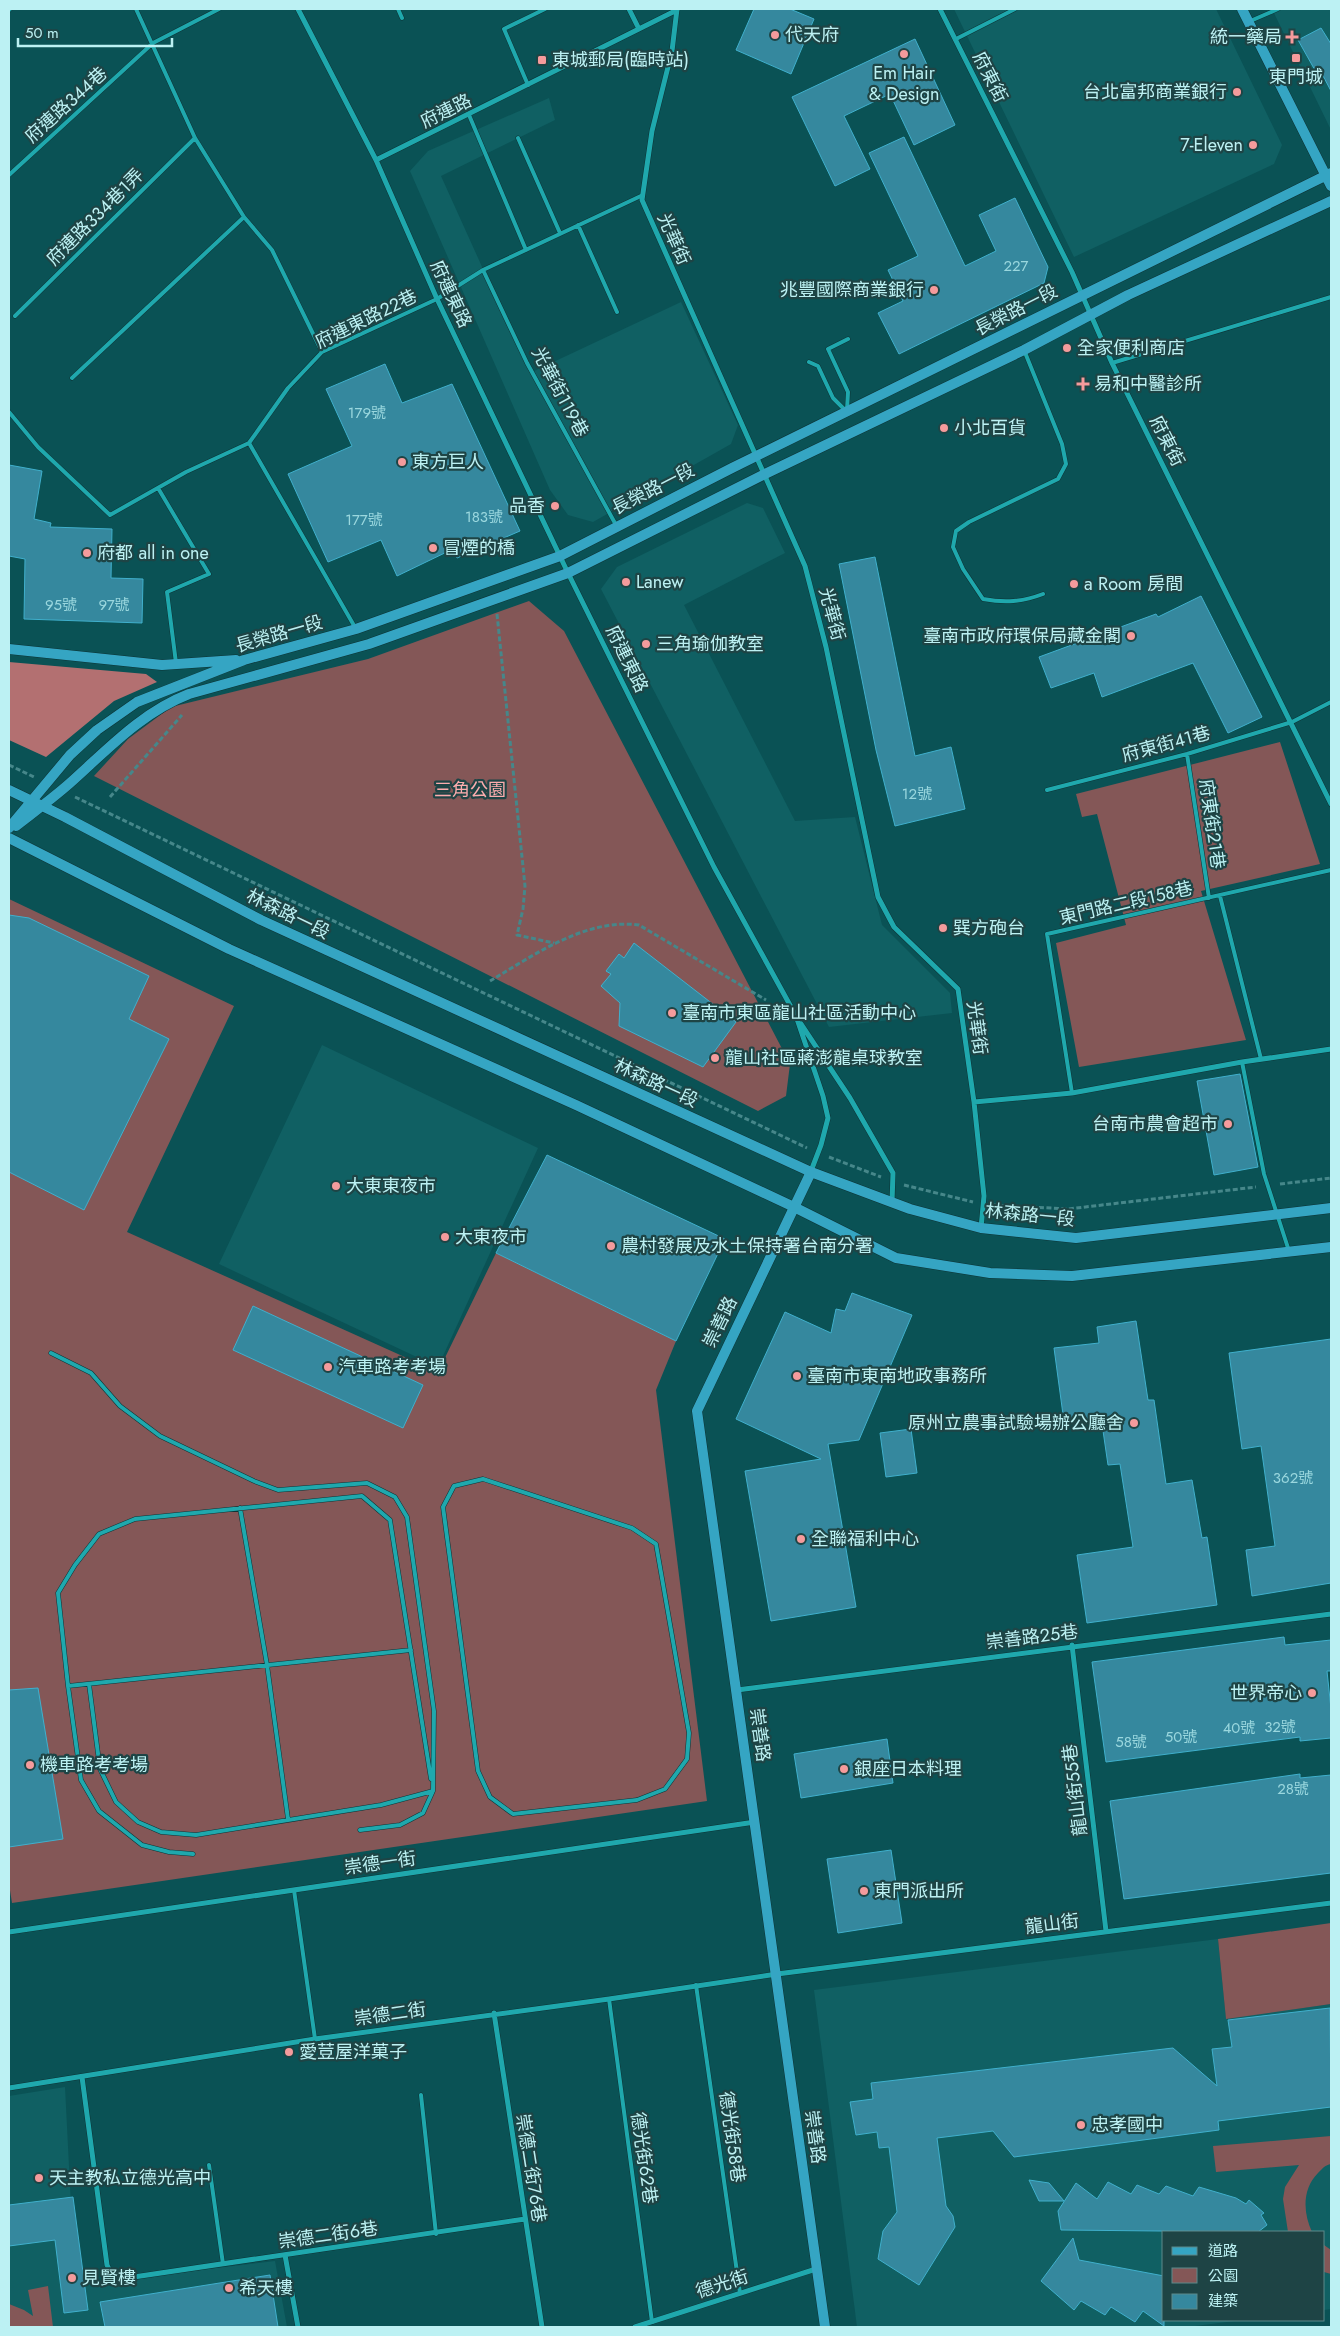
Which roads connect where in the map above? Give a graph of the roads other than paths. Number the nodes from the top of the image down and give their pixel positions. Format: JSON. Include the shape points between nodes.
{"nodes":[{"id":1,"x":136,"y":9,"type":"edge"},
{"id":2,"x":218,"y":9,"type":"edge"},
{"id":3,"x":298,"y":9,"type":"edge"},
{"id":4,"x":398,"y":9,"type":"edge"},
{"id":5,"x":545,"y":9,"type":"edge"},
{"id":6,"x":629,"y":9,"type":"edge"},
{"id":7,"x":677,"y":9,"type":"edge"},
{"id":8,"x":940,"y":9,"type":"edge"},
{"id":9,"x":1014,"y":9,"type":"edge"},
{"id":10,"x":1242,"y":9,"type":"edge"},
{"id":11,"x":1278,"y":9,"type":"edge"},
{"id":12,"x":402,"y":18,"type":"dead end"},
{"id":13,"x":1248,"y":22,"type":"junction"},
{"id":14,"x":639,"y":29,"type":"junction"},
{"id":15,"x":956,"y":39,"type":"junction"},
{"id":16,"x":153,"y":43,"type":"junction"},
{"id":17,"x":528,"y":86,"type":"junction"},
{"id":18,"x":469,"y":115,"type":"junction"},
{"id":19,"x":195,"y":138,"type":"junction"},
{"id":20,"x":518,"y":138,"type":"dead end"},
{"id":21,"x":376,"y":160,"type":"junction"},
{"id":22,"x":9,"y":175,"type":"edge"},
{"id":23,"x":1329,"y":175,"type":"edge"},
{"id":24,"x":1331,"y":186,"type":"edge"},
{"id":25,"x":643,"y":195,"type":"junction"},
{"id":26,"x":1331,"y":201,"type":"edge"},
{"id":27,"x":244,"y":217,"type":"junction"},
{"id":28,"x":578,"y":225,"type":"junction"},
{"id":29,"x":560,"y":233,"type":"junction"},
{"id":30,"x":526,"y":250,"type":"junction"},
{"id":31,"x":483,"y":270,"type":"junction"},
{"id":32,"x":1083,"y":295,"type":"junction"},
{"id":33,"x":1331,"y":297,"type":"edge"},
{"id":34,"x":437,"y":299,"type":"junction"},
{"id":35,"x":617,"y":312,"type":"dead end"},
{"id":36,"x":1092,"y":314,"type":"junction"},
{"id":37,"x":15,"y":316,"type":"dead end"},
{"id":38,"x":848,"y":339,"type":"dead end"},
{"id":39,"x":1024,"y":350,"type":"junction"},
{"id":40,"x":322,"y":352,"type":"junction"},
{"id":41,"x":808,"y":362,"type":"dead end"},
{"id":42,"x":1112,"y":363,"type":"junction"},
{"id":43,"x":72,"y":378,"type":"dead end"},
{"id":44,"x":9,"y":412,"type":"edge"},
{"id":45,"x":848,"y":412,"type":"junction"},
{"id":46,"x":249,"y":443,"type":"junction"},
{"id":47,"x":757,"y":456,"type":"junction"},
{"id":48,"x":765,"y":474,"type":"junction"},
{"id":49,"x":158,"y":488,"type":"junction"},
{"id":50,"x":616,"y":526,"type":"junction"},
{"id":51,"x":560,"y":556,"type":"junction"},
{"id":52,"x":568,"y":573,"type":"junction"},
{"id":53,"x":1043,"y":594,"type":"dead end"},
{"id":54,"x":356,"y":629,"type":"junction"},
{"id":55,"x":9,"y":650,"type":"edge"},
{"id":56,"x":244,"y":660,"type":"junction"},
{"id":57,"x":176,"y":664,"type":"junction"},
{"id":58,"x":1331,"y":702,"type":"edge"},
{"id":59,"x":1292,"y":722,"type":"junction"},
{"id":60,"x":1187,"y":754,"type":"junction"},
{"id":61,"x":9,"y":790,"type":"edge"},
{"id":62,"x":1048,"y":790,"type":"dead end"},
{"id":63,"x":31,"y":801,"type":"junction"},
{"id":64,"x":1331,"y":804,"type":"edge"},
{"id":65,"x":43,"y":806,"type":"junction"},
{"id":66,"x":9,"y":830,"type":"edge"},
{"id":67,"x":9,"y":838,"type":"edge"},
{"id":68,"x":1331,"y":870,"type":"edge"},
{"id":69,"x":1220,"y":896,"type":"junction"},
{"id":70,"x":1209,"y":898,"type":"junction"},
{"id":71,"x":796,"y":1016,"type":"junction"},
{"id":72,"x":1331,"y":1049,"type":"edge"},
{"id":73,"x":1261,"y":1059,"type":"junction"},
{"id":74,"x":1242,"y":1062,"type":"junction"},
{"id":75,"x":1072,"y":1093,"type":"junction"},
{"id":76,"x":974,"y":1102,"type":"junction"},
{"id":77,"x":811,"y":1172,"type":"junction"},
{"id":78,"x":892,"y":1202,"type":"junction"},
{"id":79,"x":794,"y":1207,"type":"junction"},
{"id":80,"x":1331,"y":1208,"type":"edge"},
{"id":81,"x":1277,"y":1214,"type":"junction"},
{"id":82,"x":981,"y":1228,"type":"junction"},
{"id":83,"x":1331,"y":1247,"type":"edge"},
{"id":84,"x":1290,"y":1252,"type":"junction"},
{"id":85,"x":51,"y":1353,"type":"dead end"},
{"id":86,"x":240,"y":1508,"type":"junction"},
{"id":87,"x":448,"y":1544,"type":"joint"},
{"id":88,"x":1331,"y":1614,"type":"edge"},
{"id":89,"x":1072,"y":1645,"type":"junction"},
{"id":90,"x":412,"y":1650,"type":"junction"},
{"id":91,"x":267,"y":1665,"type":"junction"},
{"id":92,"x":88,"y":1684,"type":"junction"},
{"id":93,"x":68,"y":1686,"type":"junction"},
{"id":94,"x":737,"y":1690,"type":"junction"},
{"id":95,"x":433,"y":1791,"type":"junction"},
{"id":96,"x":288,"y":1819,"type":"junction"},
{"id":97,"x":755,"y":1822,"type":"junction"},
{"id":98,"x":360,"y":1830,"type":"dead end"},
{"id":99,"x":193,"y":1854,"type":"dead end"},
{"id":100,"x":294,"y":1890,"type":"junction"},
{"id":101,"x":1331,"y":1903,"type":"edge"},
{"id":102,"x":1106,"y":1931,"type":"junction"},
{"id":103,"x":9,"y":1932,"type":"edge"},
{"id":104,"x":777,"y":1974,"type":"junction"},
{"id":105,"x":696,"y":1985,"type":"junction"},
{"id":106,"x":609,"y":1999,"type":"junction"},
{"id":107,"x":494,"y":2013,"type":"junction"},
{"id":108,"x":315,"y":2038,"type":"junction"},
{"id":109,"x":82,"y":2076,"type":"junction"},
{"id":110,"x":9,"y":2088,"type":"edge"},
{"id":111,"x":421,"y":2095,"type":"dead end"},
{"id":112,"x":209,"y":2165,"type":"dead end"},
{"id":113,"x":525,"y":2219,"type":"junction"},
{"id":114,"x":436,"y":2234,"type":"junction"},
{"id":115,"x":285,"y":2255,"type":"junction"},
{"id":116,"x":223,"y":2264,"type":"junction"},
{"id":117,"x":817,"y":2269,"type":"junction"},
{"id":118,"x":740,"y":2293,"type":"junction"},
{"id":119,"x":652,"y":2322,"type":"junction"},
{"id":120,"x":298,"y":2327,"type":"edge"},
{"id":121,"x":542,"y":2327,"type":"edge"},
{"id":122,"x":635,"y":2327,"type":"edge"},
{"id":123,"x":826,"y":2327,"type":"edge"}],
"edges":[{"from":1,"to":16,"type":"lane"},
{"from":2,"to":16,"type":"lane","name":"府連路344巷"},
{"from":3,"to":21,"type":"street"},
{"from":4,"to":12,"type":"lane"},
{"from":5,"to":17,"type":"lane","via":[[504,28]]},
{"from":6,"to":14,"type":"street"},
{"from":7,"to":14,"type":"street","name":"府連路"},
{"from":7,"to":25,"type":"street","name":"光華街","via":[[672,51],[652,131]]},
{"from":8,"to":15,"type":"street","name":"府東街"},
{"from":9,"to":15,"type":"lane"},
{"from":10,"to":13,"type":"street"},
{"from":11,"to":13,"type":"lane"},
{"from":13,"to":23,"type":"street"},
{"from":14,"to":17,"type":"street","name":"府連路"},
{"from":15,"to":32,"type":"street","name":"府東街"},
{"from":16,"to":19,"type":"lane"},
{"from":16,"to":22,"type":"lane","name":"府連路344巷"},
{"from":17,"to":18,"type":"street","name":"府連路"},
{"from":18,"to":21,"type":"street","name":"府連路"},
{"from":18,"to":30,"type":"lane"},
{"from":19,"to":27,"type":"lane"},
{"from":19,"to":37,"type":"lane","name":"府連路334巷1弄"},
{"from":20,"to":29,"type":"lane"},
{"from":21,"to":34,"type":"street","name":"府連東路"},
{"from":23,"to":24,"type":"street"},
{"from":23,"to":32,"type":"street","name":"長榮路一段"},
{"from":25,"to":28,"type":"lane"},
{"from":25,"to":47,"type":"street","name":"光華街","via":[[642,200]]},
{"from":26,"to":36,"type":"street","name":"長榮路一段"},
{"from":27,"to":40,"type":"lane","via":[[272,250]]},
{"from":27,"to":43,"type":"lane"},
{"from":28,"to":29,"type":"lane"},
{"from":28,"to":35,"type":"lane"},
{"from":29,"to":30,"type":"lane"},
{"from":30,"to":31,"type":"lane"},
{"from":31,"to":34,"type":"lane"},
{"from":31,"to":50,"type":"lane","name":"光華街119巷","via":[[527,363]]},
{"from":32,"to":36,"type":"street","name":"府東街"},
{"from":32,"to":45,"type":"street","name":"長榮路一段"},
{"from":33,"to":42,"type":"lane"},
{"from":34,"to":40,"type":"lane","name":"府連東路22巷"},
{"from":34,"to":51,"type":"street","name":"府連東路"},
{"from":36,"to":39,"type":"street","name":"長榮路一段"},
{"from":36,"to":42,"type":"street","name":"府東街"},
{"from":38,"to":45,"type":"lane","via":[[828,349],[848,392]]},
{"from":39,"to":48,"type":"street","name":"長榮路一段"},
{"from":39,"to":53,"type":"lane","via":[[1062,444],[1066,464],[1058,479],[956,531],[953,547],[983,599],[1024,601]]},
{"from":40,"to":46,"type":"lane","name":"府連東路22巷","via":[[288,388]]},
{"from":41,"to":45,"type":"lane","via":[[818,366],[833,398]]},
{"from":42,"to":59,"type":"street","name":"府東街"},
{"from":44,"to":49,"type":"lane","name":"府連東路22巷","via":[[38,447],[110,515]]},
{"from":45,"to":47,"type":"street","name":"長榮路一段"},
{"from":46,"to":49,"type":"lane","name":"府連東路22巷"},
{"from":46,"to":54,"type":"lane"},
{"from":47,"to":48,"type":"street","name":"光華街"},
{"from":47,"to":50,"type":"street","name":"長榮路一段"},
{"from":48,"to":52,"type":"street","name":"長榮路一段"},
{"from":48,"to":76,"type":"street","name":"光華街","via":[[805,566],[826,647],[878,897],[894,927],[958,989]]},
{"from":49,"to":57,"type":"lane","via":[[209,574],[167,592]]},
{"from":50,"to":51,"type":"street","name":"長榮路一段"},
{"from":51,"to":52,"type":"street","name":"府連東路"},
{"from":51,"to":54,"type":"street","name":"長榮路一段"},
{"from":52,"to":65,"type":"street","name":"長榮路一段","via":[[369,644],[169,702],[139,722]]},
{"from":52,"to":71,"type":"street","name":"府連東路","via":[[714,867]]},
{"from":54,"to":56,"type":"street","name":"長榮路一段"},
{"from":55,"to":57,"type":"street"},
{"from":56,"to":57,"type":"street"},
{"from":56,"to":63,"type":"street","name":"長榮路一段","via":[[137,702],[97,730]]},
{"from":58,"to":59,"type":"lane","name":"府東街41巷"},
{"from":59,"to":60,"type":"lane","name":"府東街41巷"},
{"from":59,"to":64,"type":"street","name":"府東街"},
{"from":60,"to":62,"type":"lane","name":"府東街41巷"},
{"from":60,"to":70,"type":"lane","name":"府東街21巷"},
{"from":61,"to":63,"type":"street","name":"林森路一段"},
{"from":63,"to":65,"type":"street","name":"林森路一段"},
{"from":63,"to":66,"type":"street","name":"長榮路一段"},
{"from":65,"to":66,"type":"street","name":"長榮路一段"},
{"from":65,"to":77,"type":"street","name":"林森路一段","via":[[261,920]]},
{"from":67,"to":79,"type":"street","via":[[229,948],[567,1100]]},
{"from":68,"to":69,"type":"lane","name":"東門路二段158巷"},
{"from":69,"to":70,"type":"lane","name":"東門路二段158巷"},
{"from":69,"to":73,"type":"lane","name":"東門路二段158巷"},
{"from":70,"to":75,"type":"lane","name":"東門路二段158巷","via":[[1047,934]]},
{"from":71,"to":77,"type":"street","name":"府連東路","via":[[828,1118]]},
{"from":71,"to":78,"type":"street","via":[[894,1173]]},
{"from":72,"to":73,"type":"street"},
{"from":73,"to":74,"type":"street"},
{"from":74,"to":75,"type":"street"},
{"from":74,"to":81,"type":"lane","via":[[1264,1174]]},
{"from":75,"to":76,"type":"street"},
{"from":76,"to":82,"type":"street","name":"光華街","via":[[983,1204]]},
{"from":77,"to":78,"type":"street","name":"林森路一段"},
{"from":77,"to":79,"type":"street","name":"崇善路"},
{"from":78,"to":82,"type":"street","name":"林森路一段"},
{"from":79,"to":84,"type":"street","via":[[896,1258],[990,1273],[1072,1276]]},
{"from":79,"to":94,"type":"street","name":"崇善路","via":[[697,1411]]},
{"from":80,"to":81,"type":"street","name":"林森路一段"},
{"from":81,"to":82,"type":"street","name":"林森路一段","via":[[1076,1238]]},
{"from":81,"to":84,"type":"lane"},
{"from":83,"to":84,"type":"street"},
{"from":85,"to":95,"type":"lane","via":[[91,1373],[120,1406],[160,1436],[254,1481],[278,1490],[367,1483],[395,1497],[407,1517],[434,1711]]},
{"from":86,"to":90,"type":"lane","via":[[362,1496],[390,1520]]},
{"from":86,"to":91,"type":"lane"},
{"from":86,"to":93,"type":"lane","via":[[135,1518],[99,1534],[75,1564],[58,1593]]},
{"from":87,"to":87,"type":"lane","via":[[478,1771],[490,1797],[514,1814],[637,1800],[665,1789],[687,1759],[689,1733],[656,1544],[632,1528],[483,1479],[454,1486],[444,1507]]},
{"from":88,"to":89,"type":"street","name":"崇善路25巷"},
{"from":89,"to":94,"type":"street","name":"崇善路25巷"},
{"from":89,"to":102,"type":"street","name":"龍山街55巷"},
{"from":90,"to":91,"type":"lane"},
{"from":90,"to":95,"type":"lane"},
{"from":91,"to":92,"type":"lane"},
{"from":91,"to":96,"type":"lane"},
{"from":92,"to":93,"type":"lane"},
{"from":92,"to":96,"type":"lane","via":[[100,1769],[116,1802],[138,1822],[161,1832],[196,1835]]},
{"from":93,"to":99,"type":"lane","via":[[81,1780],[99,1811],[142,1845]]},
{"from":94,"to":97,"type":"street","name":"崇善路"},
{"from":95,"to":96,"type":"lane","via":[[381,1805]]},
{"from":95,"to":98,"type":"lane","via":[[423,1813],[400,1825]]},
{"from":97,"to":100,"type":"street","name":"崇德一街"},
{"from":97,"to":104,"type":"street","name":"崇善路"},
{"from":100,"to":103,"type":"street","name":"崇德一街"},
{"from":100,"to":108,"type":"lane"},
{"from":101,"to":102,"type":"street","name":"龍山街"},
{"from":102,"to":104,"type":"street","name":"龍山街"},
{"from":104,"to":105,"type":"street","name":"崇德二街"},
{"from":104,"to":117,"type":"street","name":"崇善路"},
{"from":105,"to":106,"type":"street","name":"崇德二街"},
{"from":105,"to":118,"type":"lane","name":"德光街58巷"},
{"from":106,"to":107,"type":"street","name":"崇德二街"},
{"from":106,"to":119,"type":"lane","name":"德光街62巷"},
{"from":107,"to":108,"type":"street","name":"崇德二街"},
{"from":107,"to":113,"type":"street","name":"崇德二街76巷"},
{"from":108,"to":109,"type":"street","name":"崇德二街"},
{"from":109,"to":110,"type":"street","name":"崇德二街"},
{"from":109,"to":116,"type":"street","name":"崇德二街6巷","via":[[107,2265],[111,2273],[127,2278]]},
{"from":111,"to":114,"type":"lane"},
{"from":112,"to":116,"type":"lane"},
{"from":113,"to":114,"type":"street","name":"崇德二街6巷"},
{"from":113,"to":121,"type":"street","name":"崇德二街76巷"},
{"from":114,"to":115,"type":"street","name":"崇德二街6巷"},
{"from":115,"to":116,"type":"street","name":"崇德二街6巷"},
{"from":115,"to":120,"type":"street"},
{"from":117,"to":118,"type":"street","name":"德光街"},
{"from":117,"to":123,"type":"street","name":"崇善路"},
{"from":118,"to":119,"type":"street","name":"德光街"},
{"from":119,"to":122,"type":"street","name":"德光街"}]}
